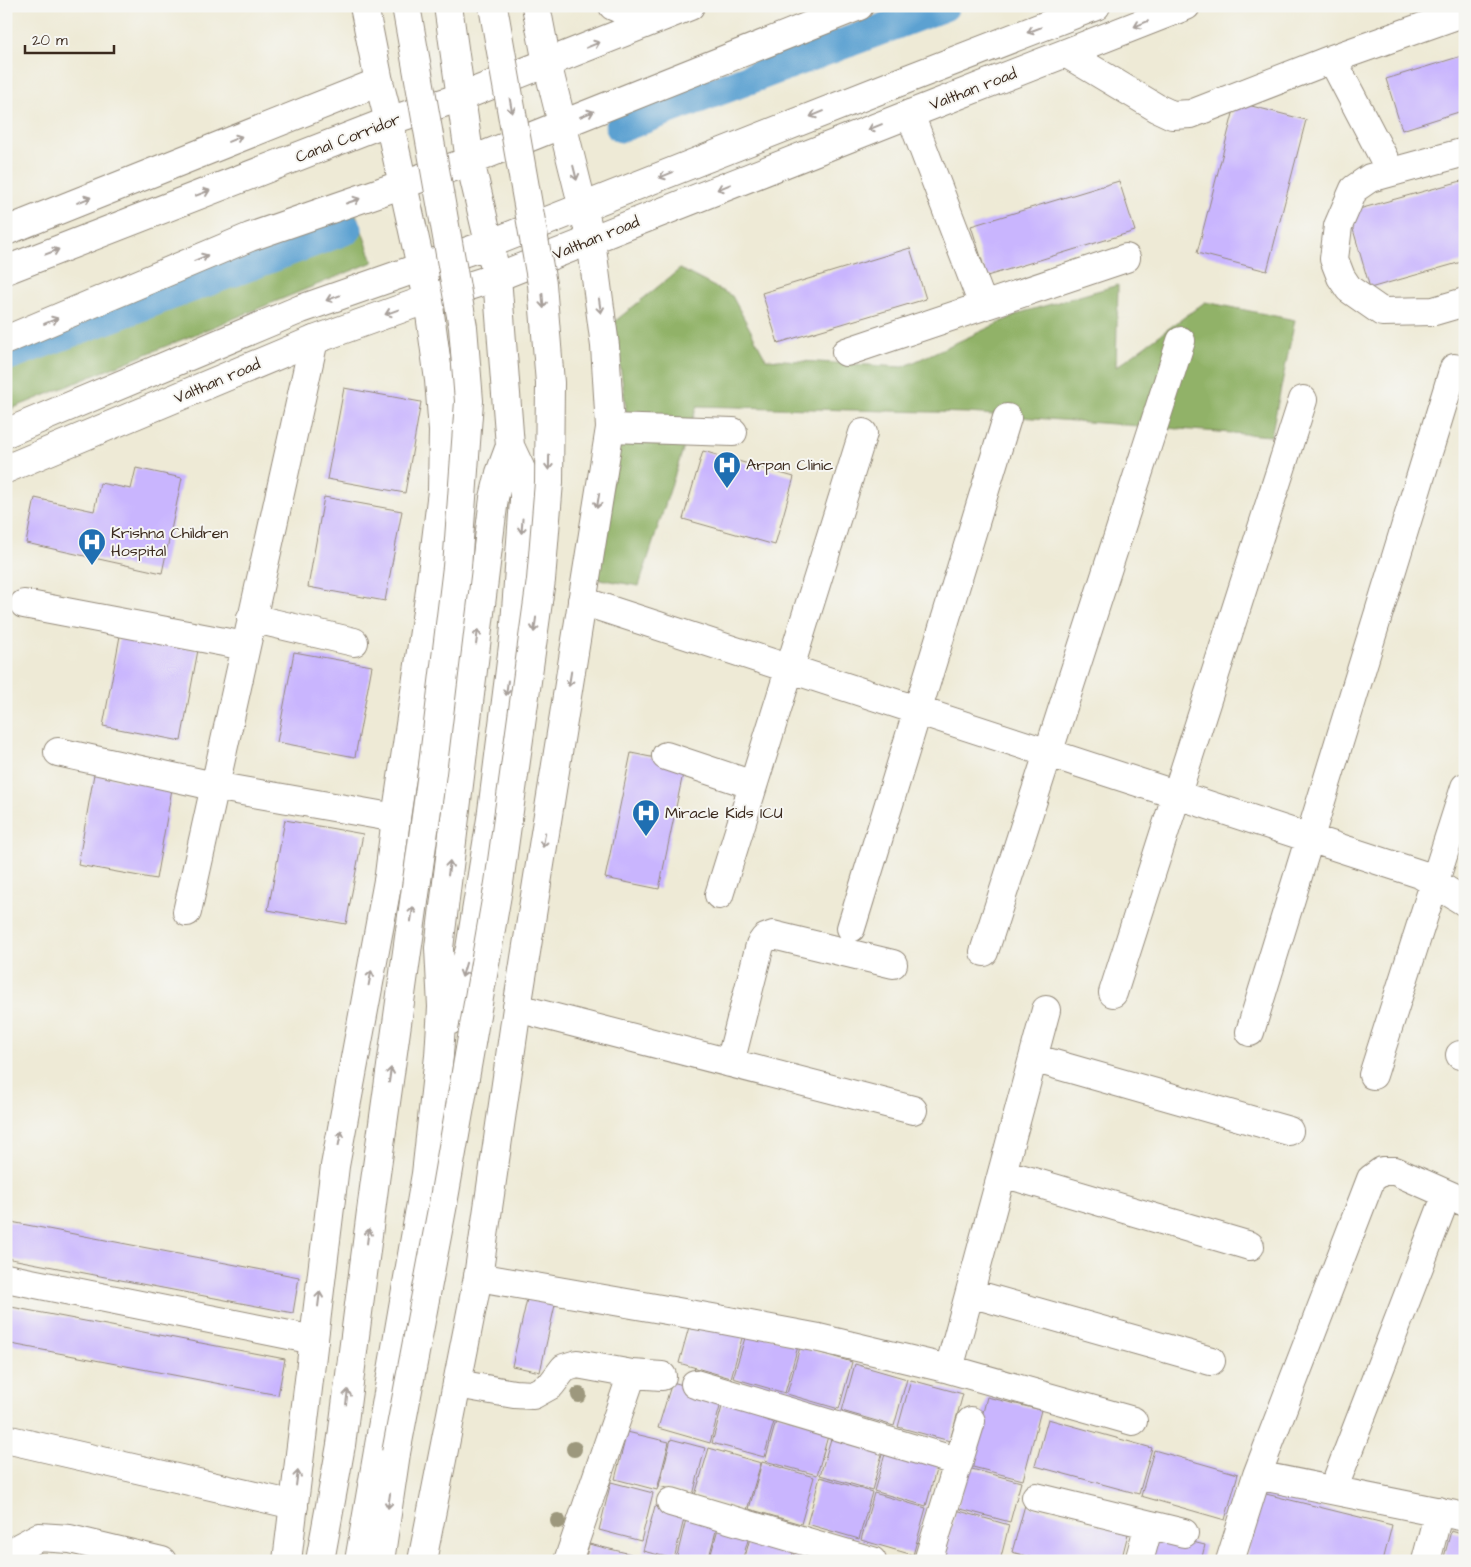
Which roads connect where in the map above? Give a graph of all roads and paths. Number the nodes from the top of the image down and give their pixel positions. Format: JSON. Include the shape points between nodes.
{"nodes":[{"id":1,"x":364,"y":6,"type":"edge"},
{"id":2,"x":406,"y":6,"type":"edge"},
{"id":3,"x":448,"y":6,"type":"edge"},
{"id":4,"x":493,"y":6,"type":"edge"},
{"id":5,"x":536,"y":6,"type":"edge"},
{"id":6,"x":613,"y":6,"type":"edge"},
{"id":7,"x":647,"y":6,"type":"edge"},
{"id":8,"x":690,"y":6,"type":"edge"},
{"id":9,"x":859,"y":6,"type":"edge"},
{"id":10,"x":1096,"y":6,"type":"edge"},
{"id":11,"x":1186,"y":6,"type":"edge"},
{"id":12,"x":1465,"y":12,"type":"edge"},
{"id":13,"x":1066,"y":54,"type":"junction"},
{"id":14,"x":1332,"y":60,"type":"junction"},
{"id":15,"x":547,"y":63,"type":"junction"},
{"id":16,"x":378,"y":82,"type":"junction"},
{"id":17,"x":461,"y":97,"type":"junction"},
{"id":18,"x":910,"y":114,"type":"junction"},
{"id":19,"x":389,"y":121,"type":"junction"},
{"id":20,"x":563,"y":124,"type":"junction"},
{"id":21,"x":1465,"y":152,"type":"edge"},
{"id":22,"x":470,"y":161,"type":"junction"},
{"id":23,"x":1390,"y":172,"type":"junction"},
{"id":24,"x":403,"y":183,"type":"junction"},
{"id":25,"x":583,"y":208,"type":"junction"},
{"id":26,"x":6,"y":231,"type":"edge"},
{"id":27,"x":591,"y":240,"type":"junction"},
{"id":28,"x":489,"y":244,"type":"junction"},
{"id":29,"x":1126,"y":258,"type":"dead end"},
{"id":30,"x":421,"y":267,"type":"junction"},
{"id":31,"x":6,"y":270,"type":"edge"},
{"id":32,"x":497,"y":277,"type":"junction"},
{"id":33,"x":428,"y":300,"type":"junction"},
{"id":34,"x":1465,"y":302,"type":"edge"},
{"id":35,"x":983,"y":305,"type":"junction"},
{"id":36,"x":6,"y":340,"type":"edge"},
{"id":37,"x":314,"y":340,"type":"junction"},
{"id":38,"x":1180,"y":341,"type":"dead end"},
{"id":39,"x":846,"y":352,"type":"dead end"},
{"id":40,"x":1454,"y":368,"type":"dead end"},
{"id":41,"x":1304,"y":400,"type":"dead end"},
{"id":42,"x":1007,"y":418,"type":"dead end"},
{"id":43,"x":610,"y":428,"type":"junction"},
{"id":44,"x":733,"y":432,"type":"dead end"},
{"id":45,"x":6,"y":433,"type":"edge"},
{"id":46,"x":863,"y":433,"type":"dead end"},
{"id":47,"x":510,"y":446,"type":"junction"},
{"id":48,"x":6,"y":469,"type":"edge"},
{"id":49,"x":582,"y":601,"type":"junction"},
{"id":50,"x":24,"y":604,"type":"dead end"},
{"id":51,"x":251,"y":618,"type":"junction"},
{"id":52,"x":354,"y":642,"type":"dead end"},
{"id":53,"x":245,"y":646,"type":"junction"},
{"id":54,"x":790,"y":668,"type":"junction"},
{"id":55,"x":917,"y":710,"type":"junction"},
{"id":56,"x":58,"y":752,"type":"dead end"},
{"id":57,"x":1048,"y":753,"type":"junction"},
{"id":58,"x":666,"y":756,"type":"dead end"},
{"id":59,"x":753,"y":785,"type":"junction"},
{"id":60,"x":214,"y":786,"type":"junction"},
{"id":61,"x":1465,"y":787,"type":"edge"},
{"id":62,"x":1177,"y":795,"type":"junction"},
{"id":63,"x":396,"y":818,"type":"junction"},
{"id":64,"x":1309,"y":838,"type":"junction"},
{"id":65,"x":1434,"y":883,"type":"junction"},
{"id":66,"x":719,"y":895,"type":"dead end"},
{"id":67,"x":1465,"y":902,"type":"edge"},
{"id":68,"x":187,"y":912,"type":"dead end"},
{"id":69,"x":851,"y":928,"type":"dead end"},
{"id":70,"x":984,"y":952,"type":"dead end"},
{"id":71,"x":893,"y":964,"type":"dead end"},
{"id":72,"x":1113,"y":994,"type":"dead end"},
{"id":73,"x":517,"y":1008,"type":"junction"},
{"id":74,"x":1046,"y":1010,"type":"dead end"},
{"id":75,"x":1250,"y":1032,"type":"dead end"},
{"id":76,"x":439,"y":1056,"type":"junction"},
{"id":77,"x":1033,"y":1058,"type":"junction"},
{"id":78,"x":730,"y":1063,"type":"junction"},
{"id":79,"x":1373,"y":1075,"type":"dead end"},
{"id":80,"x":913,"y":1110,"type":"dead end"},
{"id":81,"x":1289,"y":1131,"type":"dead end"},
{"id":82,"x":1002,"y":1174,"type":"junction"},
{"id":83,"x":1456,"y":1198,"type":"edge"},
{"id":84,"x":1250,"y":1246,"type":"dead end"},
{"id":85,"x":478,"y":1277,"type":"junction"},
{"id":86,"x":6,"y":1278,"type":"edge"},
{"id":87,"x":970,"y":1293,"type":"junction"},
{"id":88,"x":314,"y":1340,"type":"junction"},
{"id":89,"x":1210,"y":1361,"type":"dead end"},
{"id":90,"x":949,"y":1369,"type":"junction"},
{"id":91,"x":632,"y":1374,"type":"junction"},
{"id":92,"x":662,"y":1376,"type":"dead end"},
{"id":93,"x":457,"y":1384,"type":"junction"},
{"id":94,"x":695,"y":1384,"type":"dead end"},
{"id":95,"x":1133,"y":1421,"type":"dead end"},
{"id":96,"x":971,"y":1422,"type":"dead end"},
{"id":97,"x":6,"y":1439,"type":"edge"},
{"id":98,"x":959,"y":1462,"type":"junction"},
{"id":99,"x":1257,"y":1475,"type":"junction"},
{"id":100,"x":1333,"y":1490,"type":"junction"},
{"id":101,"x":1036,"y":1497,"type":"dead end"},
{"id":102,"x":671,"y":1502,"type":"dead end"},
{"id":103,"x":294,"y":1505,"type":"junction"},
{"id":104,"x":1452,"y":1514,"type":"edge"},
{"id":105,"x":1149,"y":1525,"type":"junction"},
{"id":106,"x":1184,"y":1533,"type":"dead end"},
{"id":107,"x":14,"y":1561,"type":"edge"},
{"id":108,"x":162,"y":1561,"type":"edge"},
{"id":109,"x":287,"y":1561,"type":"edge"},
{"id":110,"x":320,"y":1561,"type":"edge"},
{"id":111,"x":358,"y":1561,"type":"edge"},
{"id":112,"x":380,"y":1561,"type":"edge"},
{"id":113,"x":422,"y":1561,"type":"edge"},
{"id":114,"x":568,"y":1561,"type":"edge"},
{"id":115,"x":872,"y":1561,"type":"edge"},
{"id":116,"x":928,"y":1561,"type":"edge"},
{"id":117,"x":1139,"y":1561,"type":"edge"},
{"id":118,"x":1230,"y":1561,"type":"edge"},
{"id":119,"x":1426,"y":1561,"type":"edge"}],
"edges":[{"from":1,"to":16,"type":"street"},
{"from":110,"to":2,"type":"street","one_way":true,"bridge":true,"via":[[341,1445],[434,764],[457,567],[469,401],[463,327]]},
{"from":3,"to":17,"type":"street"},
{"from":4,"to":112,"type":"street","one_way":true,"bridge":true,"via":[[542,284],[550,383],[548,492],[541,580],[498,883],[396,1453]]},
{"from":5,"to":15,"type":"street"},
{"from":6,"to":7,"type":"street","via":[[622,10]]},
{"from":15,"to":8,"type":"street","name":"Canal Corridor","one_way":true},
{"from":20,"to":9,"type":"street","one_way":true},
{"from":10,"to":25,"type":"street","one_way":true},
{"from":11,"to":13,"type":"street","name":"Valthan road","one_way":true},
{"from":12,"to":14,"type":"street"},
{"from":13,"to":14,"type":"street","via":[[1172,115],[1191,114]]},
{"from":13,"to":18,"type":"street","name":"Valthan road"},
{"from":14,"to":23,"type":"street"},
{"from":15,"to":17,"type":"street","name":"Canal Corridor"},
{"from":15,"to":20,"type":"street"},
{"from":16,"to":19,"type":"street"},
{"from":26,"to":16,"type":"street","one_way":true},
{"from":17,"to":19,"type":"street","name":"Canal Corridor"},
{"from":17,"to":22,"type":"street"},
{"from":18,"to":27,"type":"street","name":"Valthan road","one_way":true},
{"from":18,"to":35,"type":"street"},
{"from":19,"to":24,"type":"street"},
{"from":31,"to":19,"type":"street","name":"Canal Corridor","one_way":true},
{"from":20,"to":22,"type":"street"},
{"from":20,"to":25,"type":"street","one_way":true},
{"from":21,"to":23,"type":"street"},
{"from":22,"to":24,"type":"street"},
{"from":22,"to":28,"type":"street"},
{"from":23,"to":34,"type":"street","via":[[1370,178],[1354,189],[1338,226],[1334,259],[1341,277],[1349,289],[1382,312],[1434,311]]},
{"from":24,"to":30,"type":"street"},
{"from":36,"to":24,"type":"street","one_way":true,"via":[[250,237]]},
{"from":25,"to":27,"type":"street"},
{"from":25,"to":28,"type":"street"},
{"from":27,"to":32,"type":"street","name":"Valthan road"},
{"from":27,"to":43,"type":"street","one_way":true,"via":[[605,346]]},
{"from":28,"to":30,"type":"street"},
{"from":28,"to":32,"type":"street"},
{"from":29,"to":35,"type":"street"},
{"from":30,"to":33,"type":"street"},
{"from":30,"to":45,"type":"street","one_way":true,"via":[[301,309]]},
{"from":32,"to":33,"type":"street","name":"Valthan road"},
{"from":32,"to":47,"type":"street"},
{"from":33,"to":37,"type":"street","name":"Valthan road","one_way":true},
{"from":33,"to":63,"type":"street","via":[[443,431],[442,490]]},
{"from":35,"to":39,"type":"street"},
{"from":37,"to":48,"type":"street","name":"Valthan road"},
{"from":37,"to":51,"type":"street"},
{"from":38,"to":57,"type":"street"},
{"from":40,"to":64,"type":"street"},
{"from":41,"to":62,"type":"street"},
{"from":42,"to":55,"type":"street"},
{"from":43,"to":44,"type":"street"},
{"from":43,"to":49,"type":"street","one_way":true},
{"from":46,"to":54,"type":"street"},
{"from":76,"to":47,"type":"street","one_way":true,"via":[[442,1007],[440,938],[494,498]]},
{"from":47,"to":76,"type":"street","one_way":true,"via":[[524,476],[514,638],[491,819],[470,949]]},
{"from":49,"to":54,"type":"street"},
{"from":49,"to":73,"type":"street","one_way":true},
{"from":50,"to":53,"type":"street"},
{"from":51,"to":52,"type":"street"},
{"from":51,"to":53,"type":"street"},
{"from":53,"to":60,"type":"street"},
{"from":54,"to":55,"type":"street"},
{"from":54,"to":59,"type":"street"},
{"from":55,"to":57,"type":"street"},
{"from":55,"to":69,"type":"street"},
{"from":56,"to":60,"type":"street"},
{"from":57,"to":62,"type":"street"},
{"from":57,"to":70,"type":"street"},
{"from":58,"to":59,"type":"street"},
{"from":59,"to":66,"type":"street"},
{"from":60,"to":63,"type":"street"},
{"from":60,"to":68,"type":"street"},
{"from":61,"to":65,"type":"street"},
{"from":62,"to":64,"type":"street"},
{"from":62,"to":72,"type":"street"},
{"from":88,"to":63,"type":"street","one_way":true,"via":[[335,1166],[389,875]]},
{"from":64,"to":65,"type":"street","via":[[1420,874]]},
{"from":64,"to":75,"type":"street"},
{"from":65,"to":67,"type":"street"},
{"from":65,"to":79,"type":"street"},
{"from":71,"to":78,"type":"street","via":[[773,935],[765,938],[760,945]]},
{"from":73,"to":78,"type":"street"},
{"from":73,"to":85,"type":"street"},
{"from":74,"to":77,"type":"street"},
{"from":76,"to":111,"type":"street","via":[[426,1174]]},
{"from":77,"to":81,"type":"street"},
{"from":77,"to":82,"type":"street"},
{"from":78,"to":80,"type":"street"},
{"from":82,"to":84,"type":"street"},
{"from":82,"to":87,"type":"street"},
{"from":83,"to":99,"type":"street","via":[[1395,1171],[1382,1171],[1371,1179]]},
{"from":83,"to":100,"type":"street"},
{"from":85,"to":90,"type":"street","via":[[819,1338]]},
{"from":85,"to":93,"type":"street"},
{"from":86,"to":88,"type":"street"},
{"from":87,"to":89,"type":"street"},
{"from":87,"to":90,"type":"street"},
{"from":103,"to":88,"type":"street","one_way":true},
{"from":90,"to":95,"type":"street"},
{"from":91,"to":92,"type":"street"},
{"from":91,"to":93,"type":"street","via":[[577,1364],[564,1368],[551,1384],[532,1395]]},
{"from":91,"to":114,"type":"street"},
{"from":93,"to":113,"type":"street"},
{"from":94,"to":98,"type":"street"},
{"from":96,"to":98,"type":"street"},
{"from":97,"to":103,"type":"street"},
{"from":98,"to":116,"type":"street"},
{"from":99,"to":100,"type":"street"},
{"from":99,"to":118,"type":"street"},
{"from":100,"to":104,"type":"street"},
{"from":101,"to":105,"type":"street"},
{"from":102,"to":115,"type":"street"},
{"from":103,"to":109,"type":"street"},
{"from":104,"to":119,"type":"street"},
{"from":105,"to":106,"type":"street"},
{"from":105,"to":117,"type":"street"},
{"from":107,"to":108,"type":"street","via":[[20,1547],[39,1537],[70,1539]]}]}
